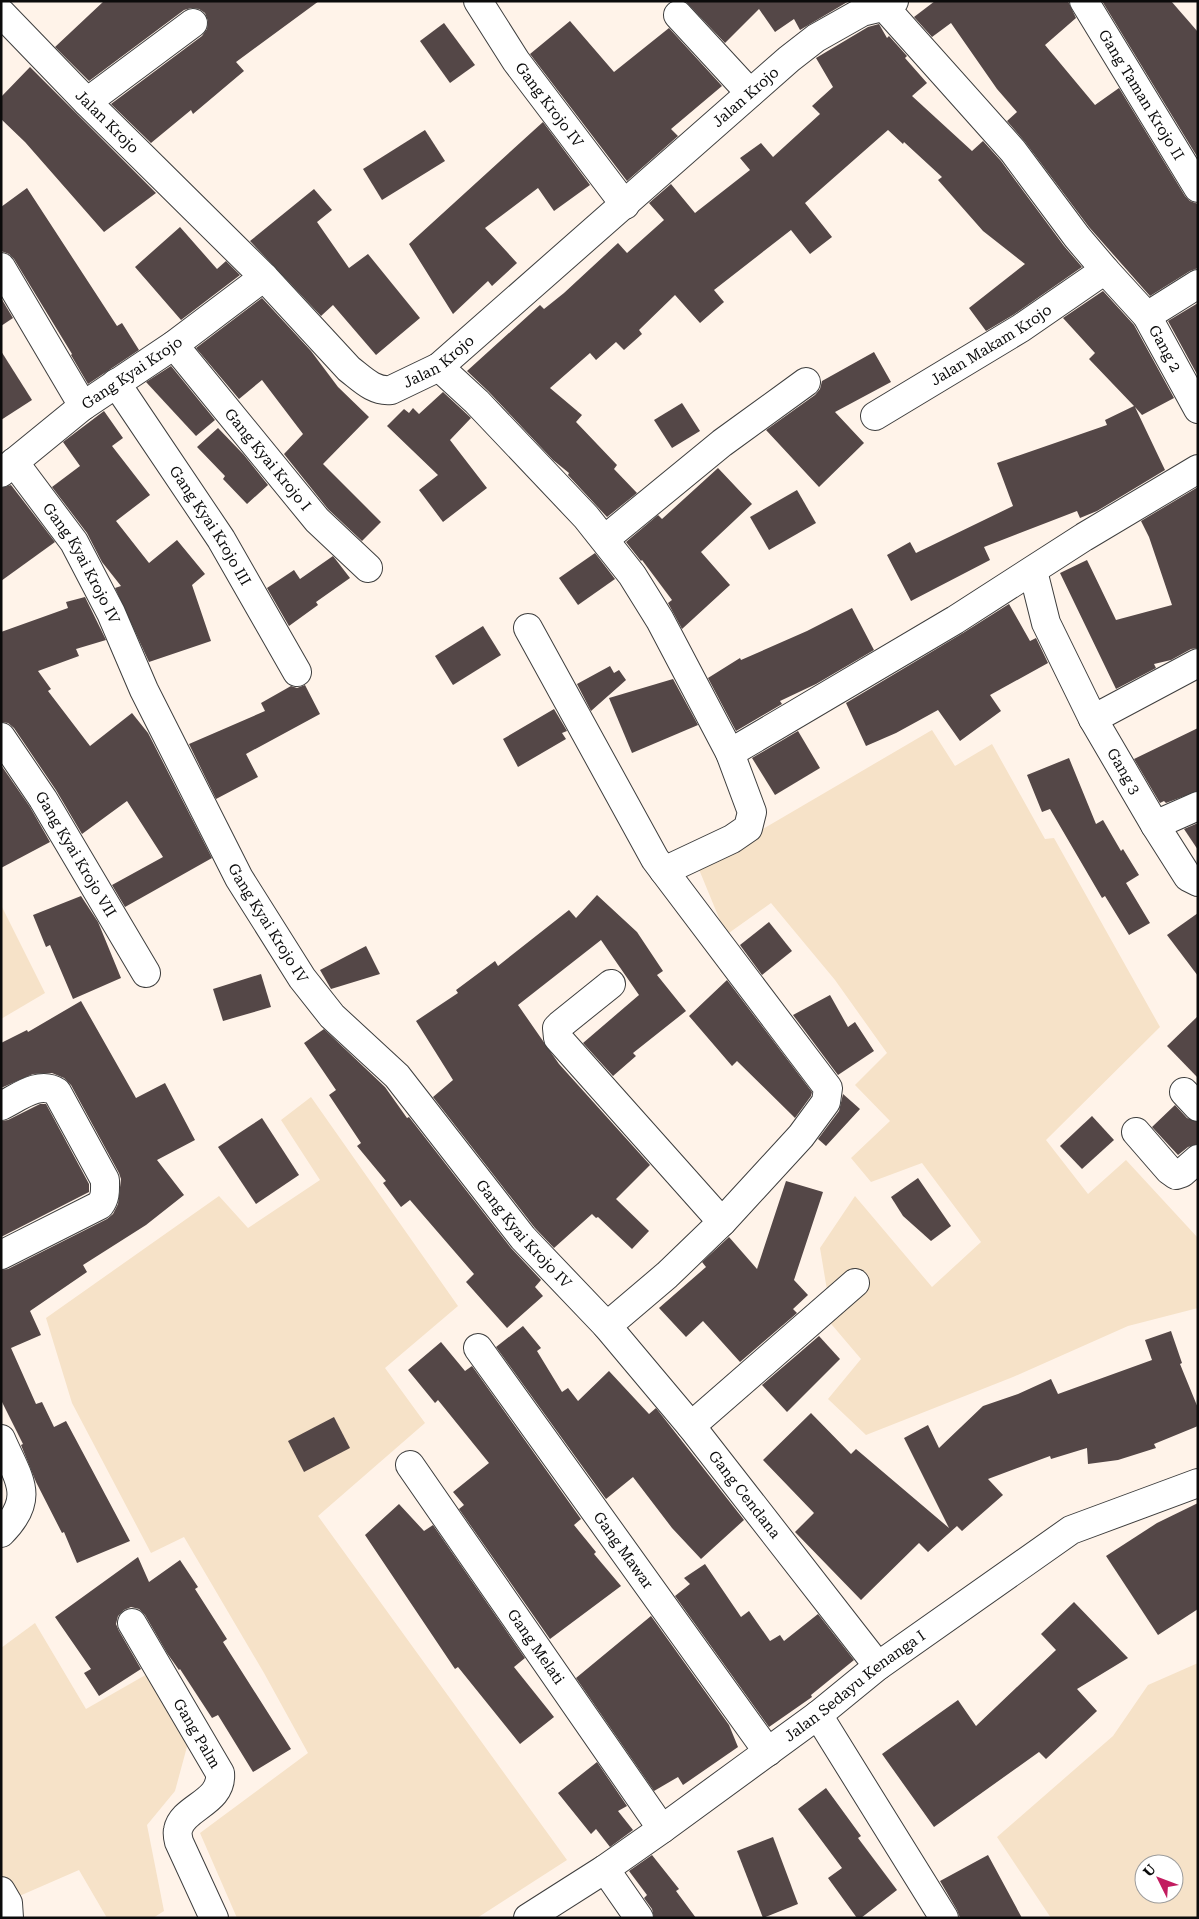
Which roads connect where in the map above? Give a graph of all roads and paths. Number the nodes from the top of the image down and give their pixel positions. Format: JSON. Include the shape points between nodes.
{"nodes":[{"id":1,"x":478,"y":1,"type":"edge"},
{"id":2,"x":1084,"y":1,"type":"edge"},
{"id":3,"x":886,"y":3,"type":"edge"},
{"id":4,"x":1,"y":13,"type":"edge"},
{"id":5,"x":678,"y":15,"type":"dead end"},
{"id":6,"x":193,"y":23,"type":"dead end"},
{"id":7,"x":750,"y":93,"type":"junction"},
{"id":8,"x":87,"y":102,"type":"junction"},
{"id":9,"x":1198,"y":188,"type":"edge"},
{"id":10,"x":625,"y":205,"type":"junction"},
{"id":11,"x":1,"y":267,"type":"edge"},
{"id":12,"x":1105,"y":270,"type":"junction"},
{"id":13,"x":264,"y":276,"type":"junction"},
{"id":14,"x":1198,"y":284,"type":"edge"},
{"id":15,"x":1147,"y":316,"type":"junction"},
{"id":16,"x":174,"y":345,"type":"junction"},
{"id":17,"x":439,"y":367,"type":"junction"},
{"id":18,"x":806,"y":382,"type":"dead end"},
{"id":19,"x":116,"y":383,"type":"junction"},
{"id":20,"x":83,"y":406,"type":"junction"},
{"id":21,"x":1198,"y":409,"type":"edge"},
{"id":22,"x":875,"y":416,"type":"dead end"},
{"id":23,"x":7,"y":467,"type":"edge"},
{"id":24,"x":1198,"y":469,"type":"edge"},
{"id":25,"x":605,"y":539,"type":"junction"},
{"id":26,"x":368,"y":568,"type":"dead end"},
{"id":27,"x":1033,"y":571,"type":"junction"},
{"id":28,"x":528,"y":628,"type":"dead end"},
{"id":29,"x":1198,"y":663,"type":"edge"},
{"id":30,"x":297,"y":672,"type":"dead end"},
{"id":31,"x":1092,"y":719,"type":"junction"},
{"id":32,"x":1,"y":737,"type":"edge"},
{"id":33,"x":730,"y":753,"type":"junction"},
{"id":34,"x":1198,"y":806,"type":"edge"},
{"id":35,"x":1155,"y":825,"type":"junction"},
{"id":36,"x":664,"y":871,"type":"junction"},
{"id":37,"x":1198,"y":882,"type":"edge"},
{"id":38,"x":146,"y":973,"type":"dead end"},
{"id":39,"x":611,"y":984,"type":"dead end"},
{"id":40,"x":1,"y":1106,"type":"edge"},
{"id":41,"x":1136,"y":1132,"type":"dead end"},
{"id":42,"x":1198,"y":1159,"type":"edge"},
{"id":43,"x":722,"y":1222,"type":"junction"},
{"id":44,"x":1,"y":1255,"type":"edge"},
{"id":45,"x":855,"y":1283,"type":"dead end"},
{"id":46,"x":607,"y":1326,"type":"junction"},
{"id":47,"x":478,"y":1348,"type":"dead end"},
{"id":48,"x":692,"y":1426,"type":"junction"},
{"id":49,"x":1,"y":1439,"type":"edge"},
{"id":50,"x":410,"y":1466,"type":"dead end"},
{"id":51,"x":1198,"y":1483,"type":"edge"},
{"id":52,"x":1,"y":1533,"type":"edge"},
{"id":53,"x":132,"y":1623,"type":"dead end"},
{"id":54,"x":878,"y":1666,"type":"junction"},
{"id":55,"x":818,"y":1715,"type":"junction"},
{"id":56,"x":768,"y":1752,"type":"junction"},
{"id":57,"x":662,"y":1829,"type":"junction"},
{"id":58,"x":605,"y":1869,"type":"junction"},
{"id":59,"x":1,"y":1891,"type":"edge"},
{"id":60,"x":9,"y":1918,"type":"edge"},
{"id":61,"x":214,"y":1918,"type":"edge"},
{"id":62,"x":528,"y":1918,"type":"edge"},
{"id":63,"x":639,"y":1918,"type":"edge"},
{"id":64,"x":944,"y":1918,"type":"edge"}],
"edges":[{"from":1,"to":10,"type":"street","name":"Gang Krojo IV","via":[[516,61]]},
{"from":2,"to":9,"type":"street","name":"Gang Taman Krojo II"},
{"from":3,"to":7,"type":"street","name":"Jalan Krojo","via":[[862,12],[816,38]]},
{"from":3,"to":12,"type":"street","via":[[1014,151]]},
{"from":4,"to":8,"type":"street","name":"Jalan Krojo"},
{"from":5,"to":7,"type":"street"},
{"from":6,"to":8,"type":"street"},
{"from":7,"to":10,"type":"street","name":"Jalan Krojo"},
{"from":8,"to":13,"type":"street","name":"Jalan Krojo"},
{"from":10,"to":17,"type":"street","name":"Jalan Krojo"},
{"from":11,"to":20,"type":"street"},
{"from":12,"to":15,"type":"street"},
{"from":12,"to":22,"type":"street","name":"Jalan Makam Krojo","via":[[1021,328]]},
{"from":13,"to":16,"type":"street","name":"Gang Kyai Krojo"},
{"from":13,"to":17,"type":"street","name":"Jalan Krojo","via":[[350,369],[379,390],[391,390]]},
{"from":14,"to":15,"type":"street"},
{"from":15,"to":21,"type":"street"},
{"from":16,"to":19,"type":"street","name":"Gang Kyai Krojo"},
{"from":16,"to":26,"type":"street","name":"Gang Kyai Krojo I","via":[[317,520]]},
{"from":17,"to":25,"type":"street","via":[[477,402]]},
{"from":18,"to":25,"type":"street","via":[[722,443]]},
{"from":19,"to":20,"type":"street","name":"Gang Kyai Krojo"},
{"from":19,"to":30,"type":"street","name":"Gang Kyai Krojo III","via":[[220,539]]},
{"from":20,"to":23,"type":"street","name":"Gang Kyai Krojo"},
{"from":23,"to":46,"type":"street","name":"Gang Kyai Krojo IV","via":[[74,542],[239,878],[302,978],[332,1016],[397,1076],[523,1238]]},
{"from":24,"to":27,"type":"street"},
{"from":25,"to":33,"type":"street","via":[[660,620]]},
{"from":27,"to":31,"type":"street","name":"Gang 3","via":[[1046,623]]},
{"from":27,"to":33,"type":"street"},
{"from":28,"to":36,"type":"street"},
{"from":29,"to":31,"type":"street"},
{"from":31,"to":35,"type":"street","name":"Gang 3"},
{"from":32,"to":38,"type":"street","name":"Gang Kyai Krojo VII","via":[[43,800]]},
{"from":33,"to":36,"type":"street","via":[[752,812],[748,828],[732,839]]},
{"from":34,"to":35,"type":"street"},
{"from":35,"to":37,"type":"street","name":"Gang 3","via":[[1188,877]]},
{"from":36,"to":43,"type":"street","via":[[828,1088],[826,1102],[802,1136]]},
{"from":39,"to":43,"type":"street","via":[[557,1028],[558,1038]]},
{"from":40,"to":44,"type":"street","via":[[43,1086],[57,1092],[105,1180],[105,1199],[100,1205]]},
{"from":41,"to":42,"type":"street","via":[[1176,1175],[1182,1174]]},
{"from":43,"to":46,"type":"street"},
{"from":45,"to":48,"type":"street"},
{"from":46,"to":48,"type":"street","name":"Gang Cendana"},
{"from":47,"to":56,"type":"street","name":"Gang Mawar"},
{"from":48,"to":54,"type":"street","name":"Gang Cendana"},
{"from":49,"to":52,"type":"street","via":[[23,1491],[20,1509]]},
{"from":50,"to":57,"type":"street","name":"Gang Melati"},
{"from":51,"to":54,"type":"street","name":"Jalan Sedayu Kenanga I","via":[[1071,1530]]},
{"from":53,"to":61,"type":"street","name":"Gang Palm","via":[[220,1773],[217,1791],[182,1821],[178,1830],[179,1842]]},
{"from":54,"to":55,"type":"street","name":"Jalan Sedayu Kenanga I"},
{"from":55,"to":56,"type":"street","name":"Jalan Sedayu Kenanga I"},
{"from":55,"to":64,"type":"street"},
{"from":56,"to":57,"type":"street","name":"Jalan Sedayu Kenanga I"},
{"from":57,"to":58,"type":"street","name":"Jalan Sedayu Kenanga I"},
{"from":58,"to":62,"type":"street","name":"Jalan Sedayu Kenanga I"},
{"from":58,"to":63,"type":"street"},
{"from":59,"to":60,"type":"street","via":[[8,1903]]}]}
